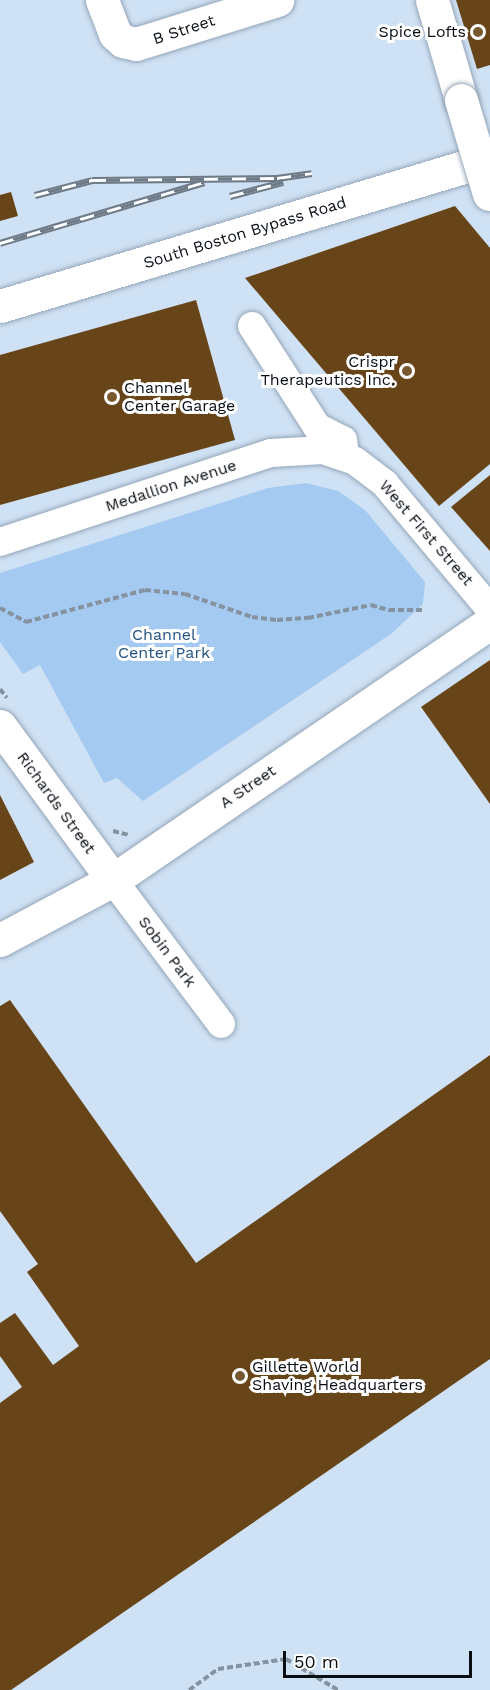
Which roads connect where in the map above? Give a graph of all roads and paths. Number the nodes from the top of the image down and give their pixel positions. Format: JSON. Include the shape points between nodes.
{"nodes":[{"id":1,"x":102,"y":0,"type":"edge"},
{"id":2,"x":277,"y":0,"type":"edge"},
{"id":3,"x":416,"y":0,"type":"edge"},
{"id":4,"x":432,"y":0,"type":"edge"},
{"id":5,"x":446,"y":49,"type":"junction"},
{"id":6,"x":490,"y":159,"type":"edge"},
{"id":7,"x":489,"y":196,"type":"edge"},
{"id":8,"x":0,"y":306,"type":"edge"},
{"id":9,"x":252,"y":326,"type":"dead end"},
{"id":10,"x":345,"y":455,"type":"junction"},
{"id":11,"x":0,"y":542,"type":"edge"},
{"id":12,"x":0,"y":608,"type":"edge"},
{"id":13,"x":490,"y":609,"type":"edge"},
{"id":14,"x":425,"y":610,"type":"dead end"},
{"id":15,"x":490,"y":623,"type":"edge"},
{"id":16,"x":0,"y":726,"type":"edge"},
{"id":17,"x":113,"y":880,"type":"junction"},
{"id":18,"x":0,"y":940,"type":"edge"},
{"id":19,"x":221,"y":1024,"type":"dead end"},
{"id":20,"x":189,"y":1690,"type":"edge"},
{"id":21,"x":338,"y":1690,"type":"edge"}],
"edges":[{"from":1,"to":2,"type":"main road","name":"B Street","via":[[110,26],[123,41],[147,42]]},
{"from":3,"to":5,"type":"main road","via":[[434,23]]},
{"from":4,"to":5,"type":"main road"},
{"from":5,"to":7,"type":"main road","bridge":true},
{"from":6,"to":8,"type":"main road","name":"South Boston Bypass Road"},
{"from":9,"to":10,"type":"street","name":"West First Street","via":[[317,427],[344,440]]},
{"from":10,"to":11,"type":"street","name":"Medallion Avenue","via":[[312,448],[271,453]]},
{"from":10,"to":13,"type":"street","name":"West First Street","via":[[375,475],[406,507]]},
{"from":12,"to":14,"type":"path","via":[[26,622],[145,590],[185,594],[252,617],[277,620],[308,618],[371,604],[389,610]]},
{"from":15,"to":17,"type":"main road","name":"A Street"},
{"from":16,"to":17,"type":"main road","name":"Richards Street"},
{"from":17,"to":18,"type":"main road","name":"A Street"},
{"from":17,"to":19,"type":"street","name":"Sobin Park"},
{"from":20,"to":21,"type":"path","via":[[218,1669],[286,1659]]}]}
